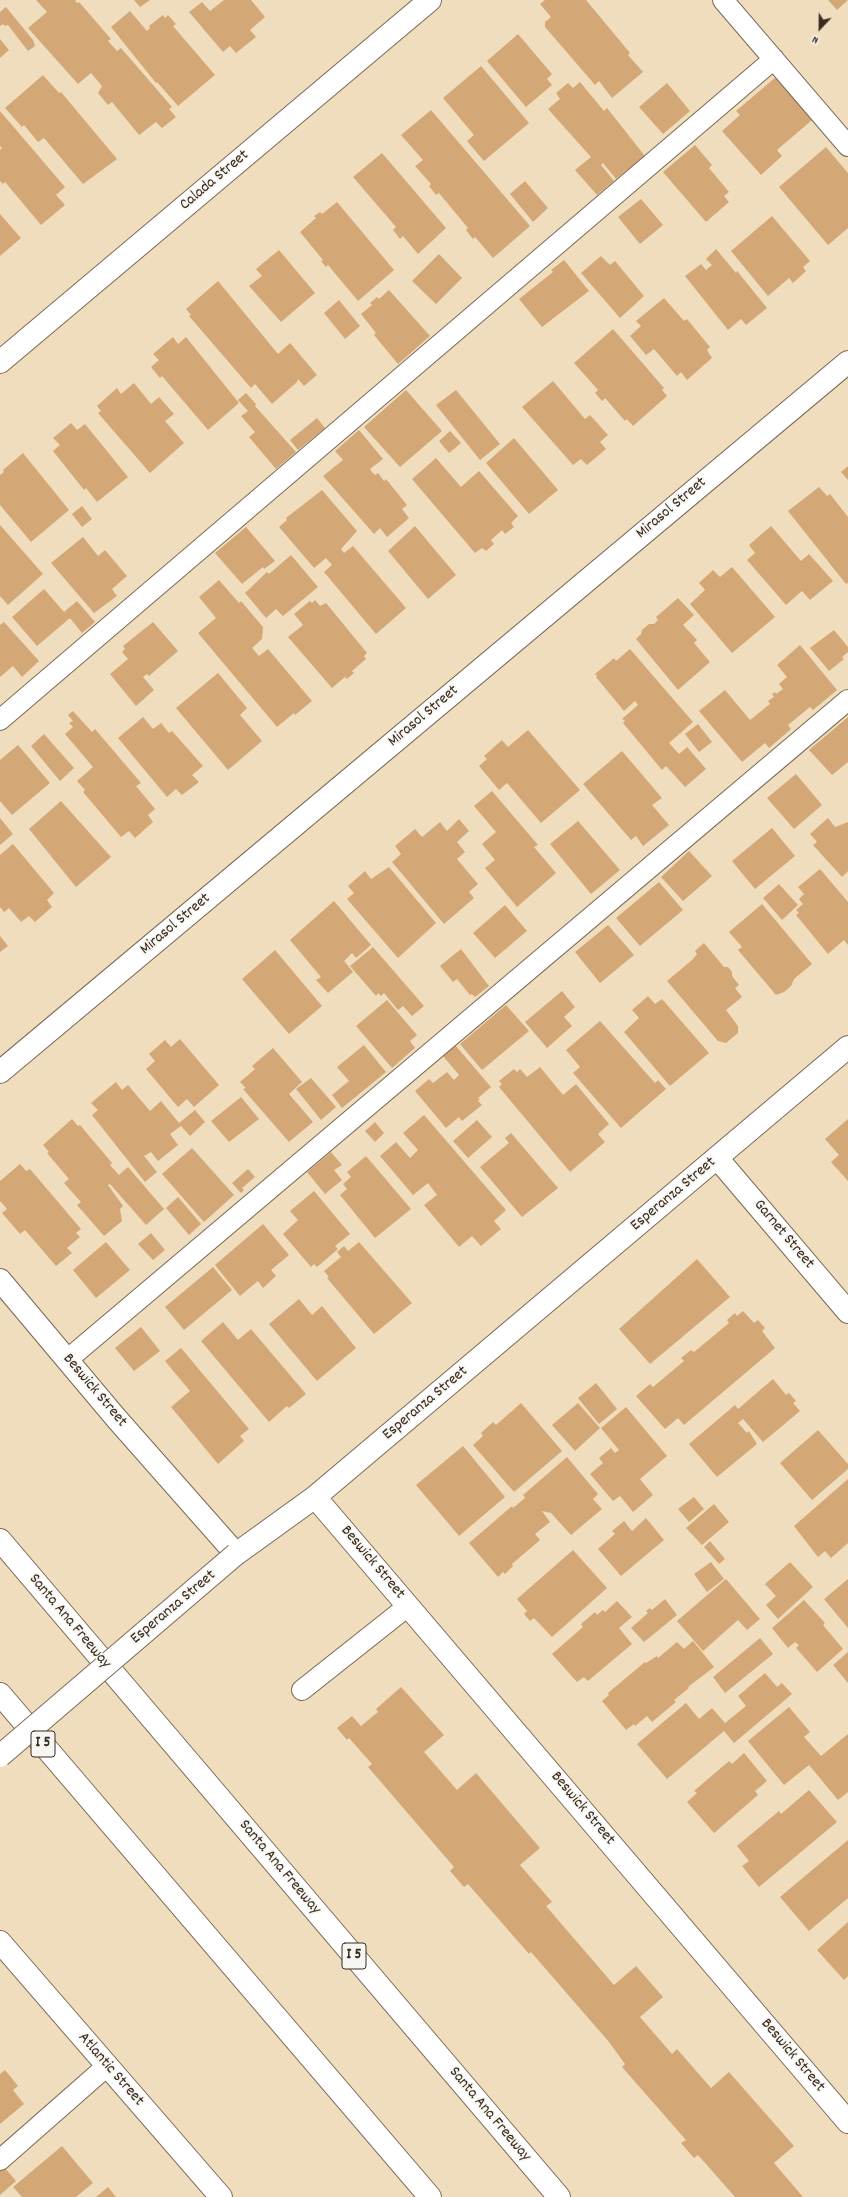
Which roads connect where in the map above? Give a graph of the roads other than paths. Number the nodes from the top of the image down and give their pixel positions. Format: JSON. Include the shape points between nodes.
{"nodes":[{"id":1,"x":430,"y":0,"type":"edge"},
{"id":2,"x":723,"y":0,"type":"edge"},
{"id":3,"x":774,"y":59,"type":"junction"},
{"id":4,"x":848,"y":146,"type":"edge"},
{"id":5,"x":0,"y":362,"type":"edge"},
{"id":6,"x":848,"y":362,"type":"edge"},
{"id":7,"x":848,"y":700,"type":"edge"},
{"id":8,"x":0,"y":720,"type":"edge"},
{"id":9,"x":848,"y":1047,"type":"edge"},
{"id":10,"x":0,"y":1072,"type":"edge"},
{"id":11,"x":718,"y":1158,"type":"junction"},
{"id":12,"x":0,"y":1280,"type":"edge"},
{"id":13,"x":848,"y":1312,"type":"edge"},
{"id":14,"x":67,"y":1360,"type":"junction"},
{"id":15,"x":316,"y":1497,"type":"junction"},
{"id":16,"x":0,"y":1540,"type":"edge"},
{"id":17,"x":236,"y":1554,"type":"junction"},
{"id":18,"x":408,"y":1606,"type":"junction"},
{"id":19,"x":302,"y":1690,"type":"dead end"},
{"id":20,"x":0,"y":1694,"type":"edge"},
{"id":21,"x":0,"y":1756,"type":"edge"},
{"id":22,"x":0,"y":1942,"type":"edge"},
{"id":23,"x":107,"y":2066,"type":"junction"},
{"id":24,"x":848,"y":2122,"type":"edge"},
{"id":25,"x":0,"y":2160,"type":"edge"},
{"id":26,"x":221,"y":2197,"type":"edge"},
{"id":27,"x":430,"y":2197,"type":"edge"},
{"id":28,"x":559,"y":2197,"type":"edge"}],
"edges":[{"from":1,"to":5,"type":"main road","name":"Calada Street"},
{"from":2,"to":3,"type":"lane"},
{"from":3,"to":4,"type":"lane"},
{"from":3,"to":8,"type":"lane"},
{"from":6,"to":10,"type":"main road","name":"Mirasol Street"},
{"from":7,"to":14,"type":"lane"},
{"from":9,"to":11,"type":"main road","name":"Esperanza Street"},
{"from":11,"to":13,"type":"main road","name":"Garnet Street"},
{"from":11,"to":15,"type":"main road","name":"Esperanza Street"},
{"from":12,"to":14,"type":"main road","name":"Beswick Street"},
{"from":14,"to":17,"type":"main road","name":"Beswick Street"},
{"from":15,"to":17,"type":"main road","name":"Esperanza Street"},
{"from":15,"to":18,"type":"main road","name":"Beswick Street"},
{"from":16,"to":28,"type":"main road","name":"Santa Ana Freeway","number":"I 5"},
{"from":17,"to":21,"type":"main road","name":"Esperanza Street","bridge":true},
{"from":18,"to":19,"type":"lane"},
{"from":18,"to":24,"type":"main road","name":"Beswick Street"},
{"from":20,"to":27,"type":"main road","number":"I 5"},
{"from":22,"to":23,"type":"main road","name":"Atlantic Street"},
{"from":23,"to":25,"type":"lane"},
{"from":23,"to":26,"type":"main road","name":"Atlantic Street"}]}
